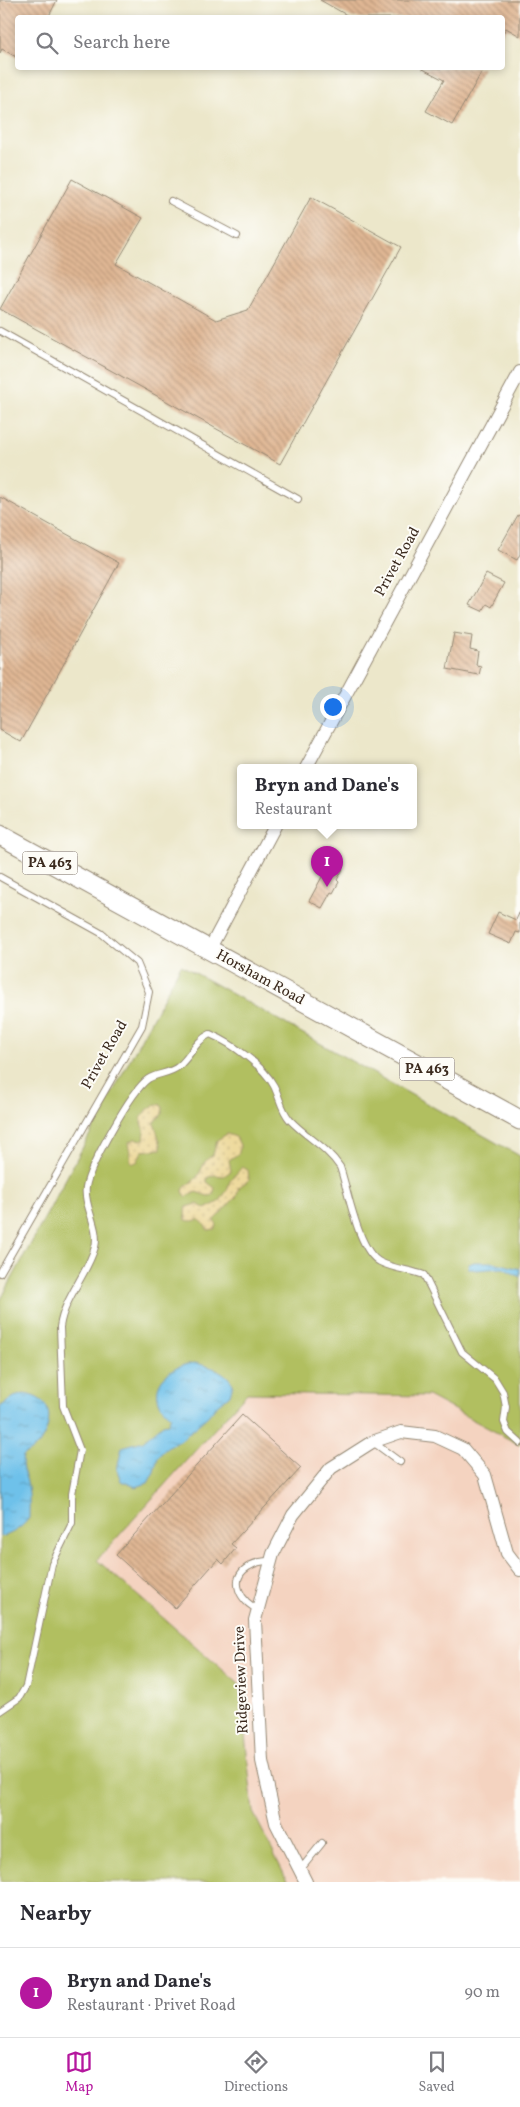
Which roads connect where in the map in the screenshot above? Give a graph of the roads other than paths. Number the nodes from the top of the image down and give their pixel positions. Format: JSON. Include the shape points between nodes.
{"nodes":[{"id":1,"x":171,"y":201,"type":"dead end"},
{"id":2,"x":237,"y":236,"type":"dead end"},
{"id":3,"x":0,"y":331,"type":"edge"},
{"id":4,"x":520,"y":372,"type":"edge"},
{"id":5,"x":298,"y":500,"type":"dead end"},
{"id":6,"x":308,"y":764,"type":"edge"},
{"id":7,"x":273,"y":829,"type":"edge"},
{"id":8,"x":0,"y":835,"type":"edge"},
{"id":9,"x":0,"y":877,"type":"edge"},
{"id":10,"x":209,"y":950,"type":"junction"},
{"id":11,"x":520,"y":1120,"type":"edge"},
{"id":12,"x":0,"y":1273,"type":"edge"},
{"id":13,"x":372,"y":1442,"type":"junction"},
{"id":14,"x":520,"y":1443,"type":"edge"},
{"id":15,"x":400,"y":1462,"type":"dead end"},
{"id":16,"x":271,"y":1561,"type":"junction"},
{"id":17,"x":520,"y":1570,"type":"edge"},
{"id":18,"x":258,"y":1609,"type":"junction"},
{"id":19,"x":0,"y":1711,"type":"edge"},
{"id":20,"x":322,"y":1843,"type":"dead end"},
{"id":21,"x":300,"y":1870,"type":"junction"},
{"id":22,"x":306,"y":1882,"type":"edge"}],
"edges":[{"from":1,"to":2,"type":"lane"},
{"from":3,"to":5,"type":"lane"},
{"from":4,"to":6,"type":"street","name":"Privet Road"},
{"from":7,"to":10,"type":"street"},
{"from":8,"to":10,"type":"main road","name":"Horsham Road","number":"PA 463"},
{"from":9,"to":12,"type":"lane","name":"Privet Road","via":[[101,933],[137,963],[149,992],[142,1026]]},
{"from":10,"to":11,"type":"main road","name":"Horsham Road","number":"PA 463"},
{"from":13,"to":15,"type":"lane"},
{"from":13,"to":16,"type":"street","name":"Ridgeview Drive","via":[[331,1468],[293,1515]]},
{"from":13,"to":17,"type":"street","name":"Ridgeview Drive","via":[[400,1432],[435,1436],[463,1450],[485,1475],[507,1552]]},
{"from":14,"to":19,"type":"lane","via":[[508,1432],[504,1422],[506,1407],[495,1379],[462,1352],[424,1275],[390,1266],[371,1256],[363,1242],[340,1167],[333,1156],[287,1116],[268,1076],[234,1046],[210,1034],[201,1038],[178,1067],[148,1078],[138,1088],[91,1168],[85,1189],[95,1245],[61,1315],[60,1327],[63,1406],[80,1450],[72,1494],[72,1523],[52,1564],[26,1686],[19,1698]]},
{"from":16,"to":18,"type":"street","name":"Ridgeview Drive"},
{"from":16,"to":18,"type":"lane","via":[[246,1567],[239,1576],[240,1596]]},
{"from":18,"to":21,"type":"street","name":"Ridgeview Drive","via":[[255,1620],[262,1761],[276,1823]]},
{"from":20,"to":21,"type":"lane"},
{"from":21,"to":22,"type":"street","name":"Ridgeview Drive"}]}
